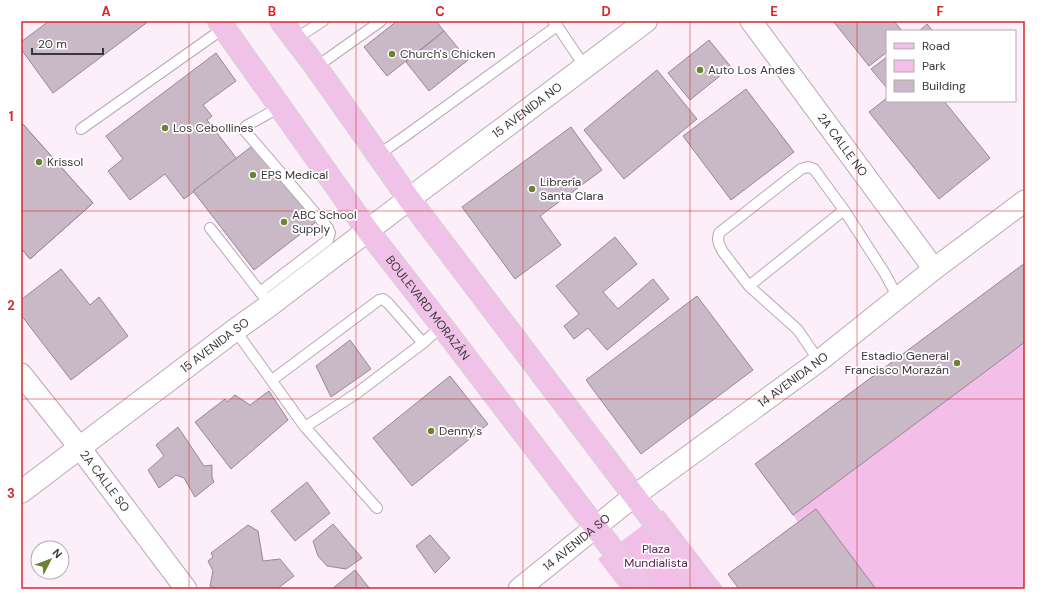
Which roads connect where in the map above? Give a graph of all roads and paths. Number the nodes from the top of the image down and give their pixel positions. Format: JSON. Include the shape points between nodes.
{"nodes":[{"id":1,"x":281,"y":21,"type":"edge"},
{"id":2,"x":323,"y":21,"type":"edge"},
{"id":3,"x":381,"y":21,"type":"edge"},
{"id":4,"x":646,"y":21,"type":"edge"},
{"id":5,"x":750,"y":21,"type":"edge"},
{"id":6,"x":555,"y":23,"type":"edge"},
{"id":7,"x":222,"y":25,"type":"edge"},
{"id":8,"x":295,"y":40,"type":"junction"},
{"id":9,"x":316,"y":67,"type":"junction"},
{"id":10,"x":584,"y":67,"type":"junction"},
{"id":11,"x":280,"y":107,"type":"junction"},
{"id":12,"x":81,"y":130,"type":"dead end"},
{"id":13,"x":378,"y":155,"type":"junction"},
{"id":14,"x":408,"y":199,"type":"junction"},
{"id":15,"x":1025,"y":201,"type":"edge"},
{"id":16,"x":844,"y":210,"type":"junction"},
{"id":17,"x":210,"y":228,"type":"dead end"},
{"id":18,"x":368,"y":231,"type":"junction"},
{"id":19,"x":934,"y":269,"type":"junction"},
{"id":20,"x":749,"y":286,"type":"junction"},
{"id":21,"x":265,"y":298,"type":"junction"},
{"id":22,"x":898,"y":298,"type":"junction"},
{"id":23,"x":442,"y":326,"type":"junction"},
{"id":24,"x":235,"y":330,"type":"junction"},
{"id":25,"x":423,"y":343,"type":"junction"},
{"id":26,"x":819,"y":360,"type":"junction"},
{"id":27,"x":21,"y":374,"type":"edge"},
{"id":28,"x":272,"y":380,"type":"junction"},
{"id":29,"x":305,"y":427,"type":"junction"},
{"id":30,"x":80,"y":448,"type":"junction"},
{"id":31,"x":21,"y":492,"type":"edge"},
{"id":32,"x":634,"y":496,"type":"junction"},
{"id":33,"x":377,"y":508,"type":"dead end"},
{"id":34,"x":596,"y":528,"type":"junction"},
{"id":35,"x":186,"y":589,"type":"edge"},
{"id":36,"x":519,"y":589,"type":"edge"},
{"id":37,"x":643,"y":589,"type":"edge"},
{"id":38,"x":705,"y":589,"type":"edge"}],
"edges":[{"from":1,"to":8,"type":"main road"},
{"from":2,"to":8,"type":"lane"},
{"from":3,"to":9,"type":"lane"},
{"from":4,"to":10,"type":"street","name":"15 AVENIDA NO"},
{"from":5,"to":19,"type":"street","name":"2A CALLE NO"},
{"from":6,"to":10,"type":"lane"},
{"from":6,"to":13,"type":"lane"},
{"from":7,"to":11,"type":"main road","name":"BOULEVARD MORAZÁN"},
{"from":7,"to":12,"type":"lane"},
{"from":8,"to":9,"type":"main road"},
{"from":9,"to":13,"type":"main road"},
{"from":10,"to":14,"type":"street","name":"15 AVENIDA NO"},
{"from":11,"to":18,"type":"main road","name":"BOULEVARD MORAZÁN"},
{"from":11,"to":21,"type":"lane","via":[[246,126],[245,131],[330,233],[328,240]]},
{"from":13,"to":14,"type":"main road"},
{"from":14,"to":18,"type":"street","name":"15 AVENIDA SO"},
{"from":14,"to":32,"type":"main road"},
{"from":15,"to":19,"type":"street","name":"14 AVENIDA NO"},
{"from":16,"to":20,"type":"lane"},
{"from":16,"to":20,"type":"lane","via":[[814,169],[808,167],[801,169],[719,233],[719,244],[723,252]]},
{"from":16,"to":22,"type":"lane"},
{"from":17,"to":21,"type":"lane"},
{"from":18,"to":21,"type":"street","name":"15 AVENIDA SO"},
{"from":18,"to":23,"type":"main road","name":"BOULEVARD MORAZÁN"},
{"from":19,"to":22,"type":"street","name":"14 AVENIDA NO"},
{"from":20,"to":26,"type":"lane","via":[[798,330]]},
{"from":21,"to":24,"type":"street","name":"15 AVENIDA SO"},
{"from":22,"to":26,"type":"street","name":"14 AVENIDA NO"},
{"from":23,"to":25,"type":"lane"},
{"from":23,"to":34,"type":"main road","name":"BOULEVARD MORAZÁN"},
{"from":24,"to":28,"type":"lane"},
{"from":24,"to":30,"type":"street","name":"15 AVENIDA SO"},
{"from":25,"to":28,"type":"lane","via":[[383,299]]},
{"from":25,"to":29,"type":"lane","via":[[357,393]]},
{"from":26,"to":32,"type":"street","name":"14 AVENIDA NO"},
{"from":27,"to":30,"type":"street","name":"2A CALLE SO"},
{"from":28,"to":29,"type":"lane"},
{"from":29,"to":33,"type":"lane"},
{"from":30,"to":31,"type":"street","name":"15 AVENIDA SO"},
{"from":30,"to":35,"type":"street","name":"2A CALLE SO"},
{"from":32,"to":34,"type":"street","name":"14 AVENIDA SO"},
{"from":32,"to":38,"type":"main road"},
{"from":34,"to":36,"type":"street","name":"14 AVENIDA SO"},
{"from":34,"to":37,"type":"main road","name":"BOULEVARD MORAZÁN"}]}
